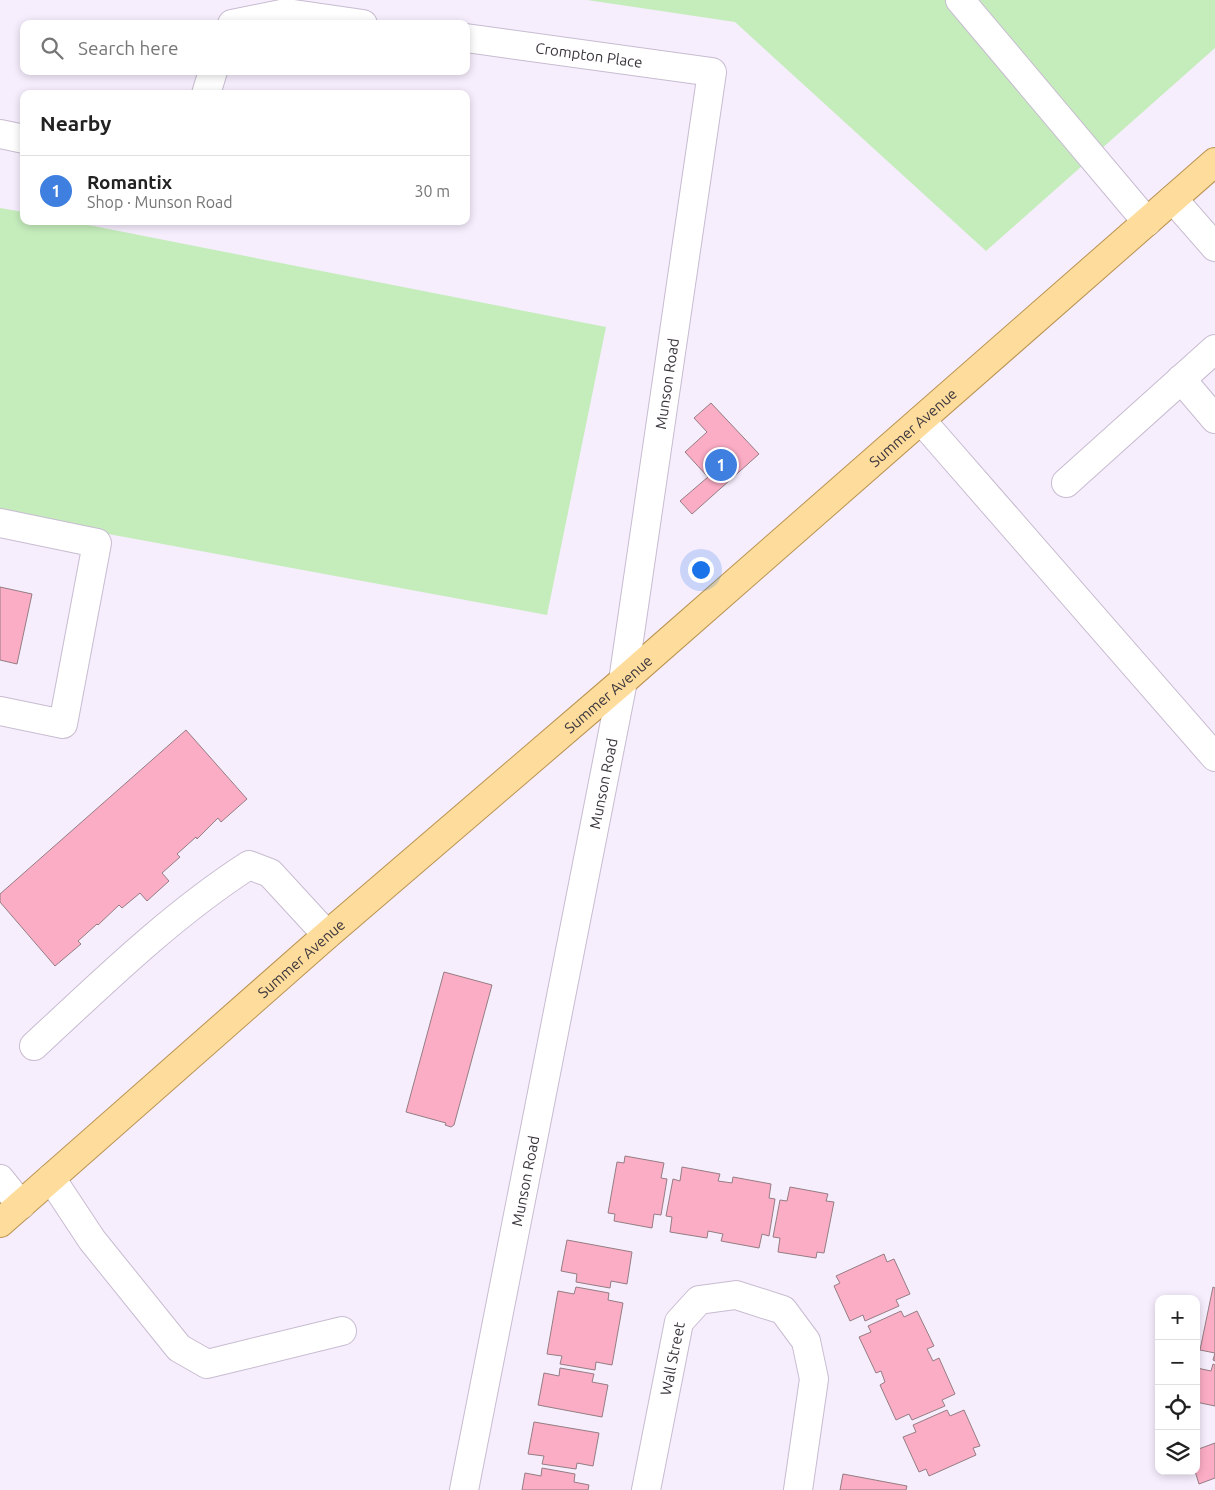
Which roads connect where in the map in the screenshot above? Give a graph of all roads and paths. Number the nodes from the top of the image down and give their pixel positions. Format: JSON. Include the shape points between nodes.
{"nodes":[{"id":1,"x":960,"y":0,"type":"edge"},
{"id":2,"x":252,"y":20,"type":"edge"},
{"id":3,"x":334,"y":20,"type":"edge"},
{"id":4,"x":470,"y":39,"type":"edge"},
{"id":5,"x":712,"y":72,"type":"joint"},
{"id":6,"x":212,"y":75,"type":"edge"},
{"id":7,"x":207,"y":90,"type":"edge"},
{"id":8,"x":0,"y":134,"type":"edge"},
{"id":9,"x":20,"y":138,"type":"edge"},
{"id":10,"x":1215,"y":162,"type":"edge"},
{"id":11,"x":1173,"y":199,"type":"junction"},
{"id":12,"x":1147,"y":222,"type":"junction"},
{"id":13,"x":1215,"y":247,"type":"edge"},
{"id":14,"x":1215,"y":349,"type":"edge"},
{"id":15,"x":1181,"y":379,"type":"junction"},
{"id":16,"x":1215,"y":419,"type":"edge"},
{"id":17,"x":920,"y":420,"type":"junction"},
{"id":18,"x":1066,"y":483,"type":"dead end"},
{"id":19,"x":0,"y":523,"type":"edge"},
{"id":20,"x":623,"y":681,"type":"junction"},
{"id":21,"x":0,"y":711,"type":"edge"},
{"id":22,"x":1215,"y":757,"type":"edge"},
{"id":23,"x":327,"y":935,"type":"junction"},
{"id":24,"x":34,"y":1046,"type":"dead end"},
{"id":25,"x":51,"y":1178,"type":"junction"},
{"id":26,"x":0,"y":1179,"type":"edge"},
{"id":27,"x":21,"y":1205,"type":"junction"},
{"id":28,"x":0,"y":1223,"type":"edge"},
{"id":29,"x":342,"y":1331,"type":"dead end"},
{"id":30,"x":464,"y":1490,"type":"edge"},
{"id":31,"x":646,"y":1490,"type":"edge"},
{"id":32,"x":798,"y":1490,"type":"edge"}],
"edges":[{"from":1,"to":12,"type":"street"},
{"from":2,"to":3,"type":"street","via":[[286,13]]},
{"from":4,"to":5,"type":"street","name":"Crompton Place"},
{"from":5,"to":20,"type":"street","name":"Munson Road"},
{"from":6,"to":7,"type":"street"},
{"from":8,"to":9,"type":"street"},
{"from":10,"to":11,"type":"main road","name":"Summer Avenue"},
{"from":11,"to":12,"type":"main road","name":"Summer Avenue"},
{"from":11,"to":13,"type":"street"},
{"from":12,"to":17,"type":"main road","name":"Summer Avenue"},
{"from":14,"to":15,"type":"street"},
{"from":15,"to":16,"type":"street"},
{"from":15,"to":18,"type":"street"},
{"from":17,"to":20,"type":"main road","name":"Summer Avenue"},
{"from":17,"to":22,"type":"street"},
{"from":19,"to":21,"type":"street","via":[[97,543],[63,724]]},
{"from":20,"to":23,"type":"main road","name":"Summer Avenue"},
{"from":20,"to":30,"type":"street","name":"Munson Road"},
{"from":23,"to":24,"type":"street","via":[[270,873],[249,865],[137,951]]},
{"from":23,"to":25,"type":"main road","name":"Summer Avenue"},
{"from":25,"to":27,"type":"main road","name":"Summer Avenue"},
{"from":25,"to":29,"type":"street","via":[[92,1240],[179,1348],[207,1364]]},
{"from":26,"to":27,"type":"street"},
{"from":27,"to":28,"type":"main road","name":"Summer Avenue"},
{"from":31,"to":32,"type":"street","name":"Wall Street","via":[[679,1322],[699,1300],[736,1295],[783,1310],[806,1342],[814,1379]]}]}
